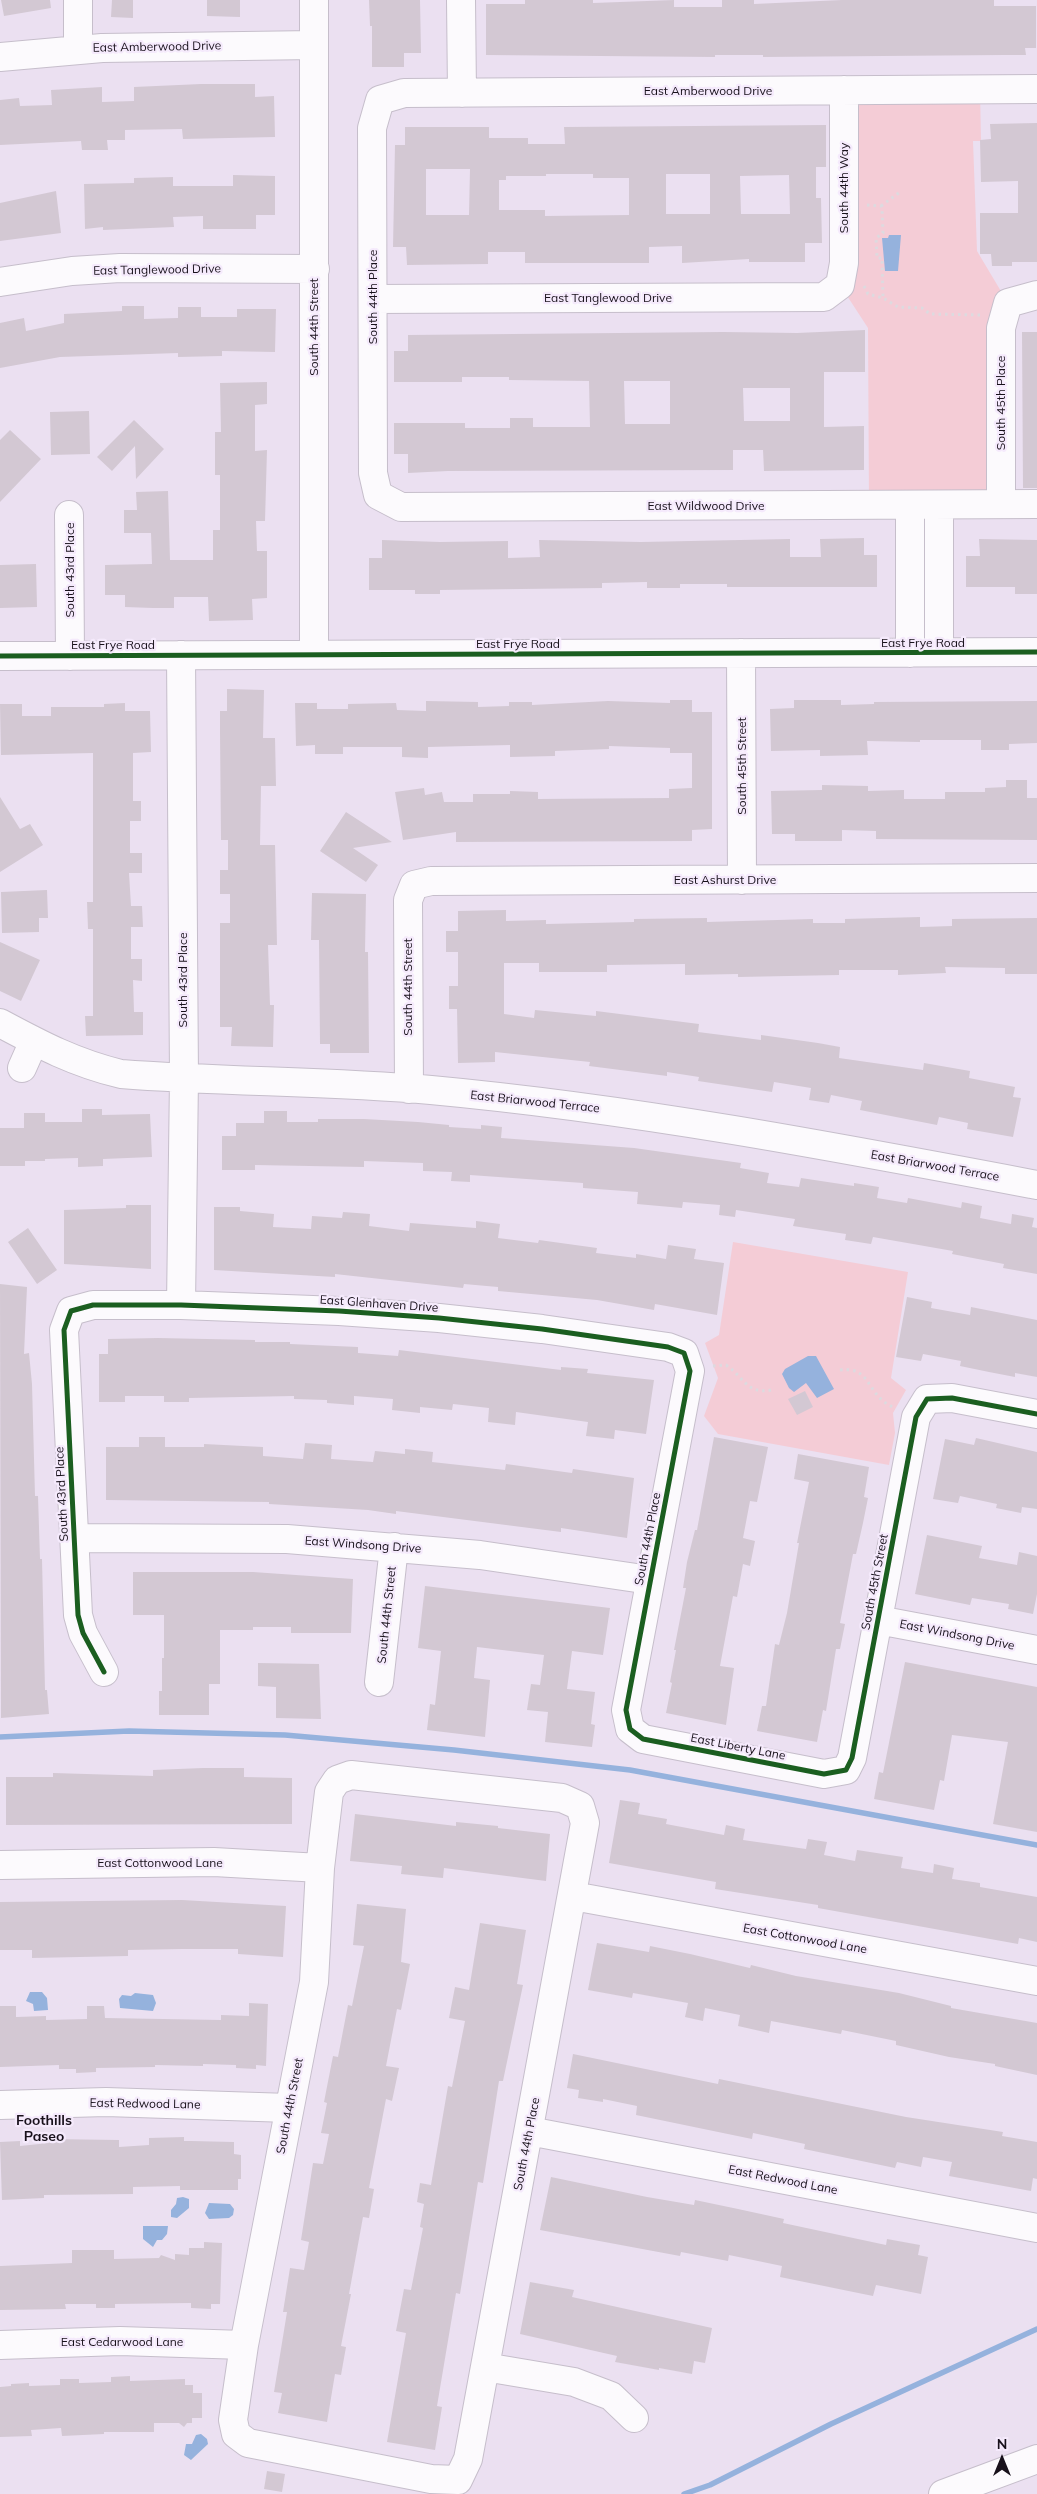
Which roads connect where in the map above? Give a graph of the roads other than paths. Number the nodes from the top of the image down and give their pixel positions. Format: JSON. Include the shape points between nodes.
{"nodes":[{"id":1,"x":78,"y":0,"type":"edge"},
{"id":2,"x":314,"y":0,"type":"edge"},
{"id":3,"x":461,"y":0,"type":"edge"},
{"id":4,"x":314,"y":45,"type":"junction"},
{"id":5,"x":78,"y":48,"type":"junction"},
{"id":6,"x":0,"y":57,"type":"edge"},
{"id":7,"x":1037,"y":89,"type":"edge"},
{"id":8,"x":844,"y":90,"type":"junction"},
{"id":9,"x":462,"y":93,"type":"junction"},
{"id":10,"x":380,"y":100,"type":"joint"},
{"id":11,"x":315,"y":269,"type":"junction"},
{"id":12,"x":841,"y":280,"type":"joint"},
{"id":13,"x":0,"y":282,"type":"edge"},
{"id":14,"x":1037,"y":296,"type":"edge"},
{"id":15,"x":373,"y":299,"type":"junction"},
{"id":16,"x":378,"y":495,"type":"joint"},
{"id":17,"x":1001,"y":504,"type":"junction"},
{"id":18,"x":1037,"y":504,"type":"edge"},
{"id":19,"x":910,"y":505,"type":"junction"},
{"id":20,"x":939,"y":505,"type":"junction"},
{"id":21,"x":69,"y":515,"type":"dead end"},
{"id":22,"x":910,"y":579,"type":"junction"},
{"id":23,"x":939,"y":579,"type":"junction"},
{"id":24,"x":939,"y":652,"type":"junction"},
{"id":25,"x":1037,"y":652,"type":"edge"},
{"id":26,"x":741,"y":653,"type":"junction"},
{"id":27,"x":910,"y":653,"type":"junction"},
{"id":28,"x":314,"y":654,"type":"junction"},
{"id":29,"x":181,"y":655,"type":"junction"},
{"id":30,"x":0,"y":656,"type":"edge"},
{"id":31,"x":70,"y":656,"type":"junction"},
{"id":32,"x":1037,"y":878,"type":"edge"},
{"id":33,"x":742,"y":880,"type":"junction"},
{"id":34,"x":414,"y":885,"type":"joint"},
{"id":35,"x":0,"y":1023,"type":"edge"},
{"id":36,"x":34,"y":1041,"type":"junction"},
{"id":37,"x":22,"y":1068,"type":"dead end"},
{"id":38,"x":184,"y":1078,"type":"junction"},
{"id":39,"x":409,"y":1089,"type":"junction"},
{"id":40,"x":1037,"y":1185,"type":"edge"},
{"id":41,"x":181,"y":1305,"type":"junction"},
{"id":42,"x":71,"y":1311,"type":"joint"},
{"id":43,"x":687,"y":1362,"type":"joint"},
{"id":44,"x":1037,"y":1414,"type":"edge"},
{"id":45,"x":74,"y":1538,"type":"junction"},
{"id":46,"x":394,"y":1547,"type":"junction"},
{"id":47,"x":650,"y":1580,"type":"junction"},
{"id":48,"x":878,"y":1620,"type":"junction"},
{"id":49,"x":1037,"y":1650,"type":"edge"},
{"id":50,"x":104,"y":1672,"type":"dead end"},
{"id":51,"x":379,"y":1682,"type":"dead end"},
{"id":52,"x":630,"y":1729,"type":"joint"},
{"id":53,"x":846,"y":1770,"type":"joint"},
{"id":54,"x":580,"y":1806,"type":"joint"},
{"id":55,"x":0,"y":1865,"type":"edge"},
{"id":56,"x":320,"y":1868,"type":"junction"},
{"id":57,"x":573,"y":1896,"type":"junction"},
{"id":58,"x":1037,"y":1981,"type":"edge"},
{"id":59,"x":0,"y":2105,"type":"edge"},
{"id":60,"x":289,"y":2108,"type":"junction"},
{"id":61,"x":529,"y":2131,"type":"junction"},
{"id":62,"x":1037,"y":2228,"type":"edge"},
{"id":63,"x":244,"y":2344,"type":"junction"},
{"id":64,"x":0,"y":2345,"type":"edge"},
{"id":65,"x":485,"y":2367,"type":"junction"},
{"id":66,"x":634,"y":2418,"type":"dead end"},
{"id":67,"x":1037,"y":2459,"type":"edge"},
{"id":68,"x":458,"y":2480,"type":"joint"},
{"id":69,"x":943,"y":2494,"type":"edge"}],
"edges":[{"from":1,"to":5,"type":"main road"},
{"from":2,"to":4,"type":"main road","name":"South 44th Street"},
{"from":3,"to":9,"type":"main road"},
{"from":4,"to":5,"type":"main road","name":"East Amberwood Drive"},
{"from":4,"to":11,"type":"main road","name":"South 44th Street"},
{"from":5,"to":6,"type":"main road","name":"East Amberwood Drive"},
{"from":7,"to":8,"type":"main road","name":"East Amberwood Drive"},
{"from":8,"to":9,"type":"main road","name":"East Amberwood Drive"},
{"from":8,"to":12,"type":"main road","name":"South 44th Way"},
{"from":9,"to":10,"type":"main road","name":"East Amberwood Drive","via":[[404,93]]},
{"from":10,"to":15,"type":"main road","name":"South 44th Place","via":[[372,128]]},
{"from":11,"to":13,"type":"main road","name":"East Tanglewood Drive","via":[[120,268]]},
{"from":11,"to":28,"type":"main road","name":"South 44th Street"},
{"from":12,"to":15,"type":"main road","name":"East Tanglewood Drive","via":[[824,297]]},
{"from":14,"to":17,"type":"main road","name":"South 45th Place","via":[[1006,310],[1001,328]]},
{"from":15,"to":16,"type":"main road","name":"South 44th Place","via":[[373,473]]},
{"from":16,"to":19,"type":"main road","name":"East Wildwood Drive","via":[[401,507]]},
{"from":17,"to":18,"type":"main road","name":"East Wildwood Drive"},
{"from":17,"to":20,"type":"main road","name":"East Wildwood Drive"},
{"from":19,"to":20,"type":"main road","name":"East Wildwood Drive"},
{"from":19,"to":22,"type":"main road"},
{"from":20,"to":23,"type":"main road"},
{"from":21,"to":31,"type":"main road","name":"South 43rd Place"},
{"from":22,"to":23,"type":"main road"},
{"from":22,"to":27,"type":"main road"},
{"from":23,"to":24,"type":"main road"},
{"from":24,"to":25,"type":"main road","name":"East Frye Road"},
{"from":24,"to":27,"type":"main road","name":"East Frye Road"},
{"from":26,"to":27,"type":"main road","name":"East Frye Road"},
{"from":26,"to":28,"type":"main road","name":"East Frye Road"},
{"from":26,"to":33,"type":"main road","name":"South 45th Street"},
{"from":28,"to":29,"type":"main road","name":"East Frye Road"},
{"from":29,"to":31,"type":"main road","name":"East Frye Road"},
{"from":29,"to":38,"type":"main road","name":"South 43rd Place"},
{"from":30,"to":31,"type":"main road","name":"East Frye Road"},
{"from":32,"to":33,"type":"main road","name":"East Ashurst Drive"},
{"from":33,"to":34,"type":"main road","name":"East Ashurst Drive","via":[[432,881]]},
{"from":34,"to":39,"type":"main road","name":"South 44th Street","via":[[408,900]]},
{"from":35,"to":36,"type":"main road","name":"East Briarwood Terrace"},
{"from":36,"to":37,"type":"main road"},
{"from":36,"to":38,"type":"main road","name":"East Briarwood Terrace","via":[[59,1055],[98,1069],[121,1074]]},
{"from":38,"to":39,"type":"main road","name":"East Briarwood Terrace"},
{"from":38,"to":41,"type":"main road","name":"South 43rd Place"},
{"from":39,"to":40,"type":"main road","name":"East Briarwood Terrace","via":[[649,1116],[813,1142]]},
{"from":41,"to":42,"type":"main road","name":"East Glenhaven Drive","via":[[93,1305]]},
{"from":41,"to":43,"type":"main road","name":"East Glenhaven Drive","via":[[439,1318],[551,1330],[668,1347]]},
{"from":42,"to":45,"type":"main road","name":"South 43rd Place","via":[[64,1330]]},
{"from":43,"to":47,"type":"main road","name":"South 44th Place"},
{"from":44,"to":48,"type":"main road","name":"South 45th Street","via":[[952,1398],[922,1408]]},
{"from":45,"to":46,"type":"main road","name":"East Windsong Drive","via":[[287,1539]]},
{"from":45,"to":50,"type":"main road","name":"South 43rd Place","via":[[78,1615],[83,1633]]},
{"from":46,"to":47,"type":"main road","name":"East Windsong Drive","via":[[480,1555]]},
{"from":46,"to":51,"type":"main road","name":"South 44th Street"},
{"from":47,"to":52,"type":"main road","name":"South 44th Place","via":[[626,1710]]},
{"from":48,"to":49,"type":"main road","name":"East Windsong Drive"},
{"from":48,"to":53,"type":"main road","name":"South 45th Street","via":[[852,1758]]},
{"from":52,"to":53,"type":"main road","name":"East Liberty Lane","via":[[644,1739],[824,1774]]},
{"from":54,"to":56,"type":"main road","name":"South 44th Street","via":[[562,1798],[351,1775],[338,1780],[329,1792]]},
{"from":54,"to":57,"type":"main road","name":"South 44th Place","via":[[585,1823]]},
{"from":55,"to":56,"type":"main road","name":"East Cottonwood Lane","via":[[214,1862]]},
{"from":56,"to":60,"type":"main road","name":"South 44th Street","via":[[314,1982]]},
{"from":57,"to":58,"type":"main road","name":"East Cottonwood Lane"},
{"from":57,"to":61,"type":"main road","name":"South 44th Place"},
{"from":59,"to":60,"type":"main road","name":"East Redwood Lane","via":[[106,2102]]},
{"from":60,"to":63,"type":"main road","name":"South 44th Street"},
{"from":61,"to":62,"type":"main road","name":"East Redwood Lane"},
{"from":61,"to":65,"type":"main road","name":"South 44th Place"},
{"from":63,"to":64,"type":"main road","name":"East Cedarwood Lane","via":[[120,2341]]},
{"from":63,"to":68,"type":"main road","name":"South 44th Street","via":[[233,2420],[236,2434],[248,2443],[431,2479]]},
{"from":65,"to":66,"type":"main road","via":[[574,2382],[611,2396]]},
{"from":65,"to":68,"type":"main road","name":"South 44th Place","via":[[468,2459]]},
{"from":67,"to":69,"type":"main road"}]}
